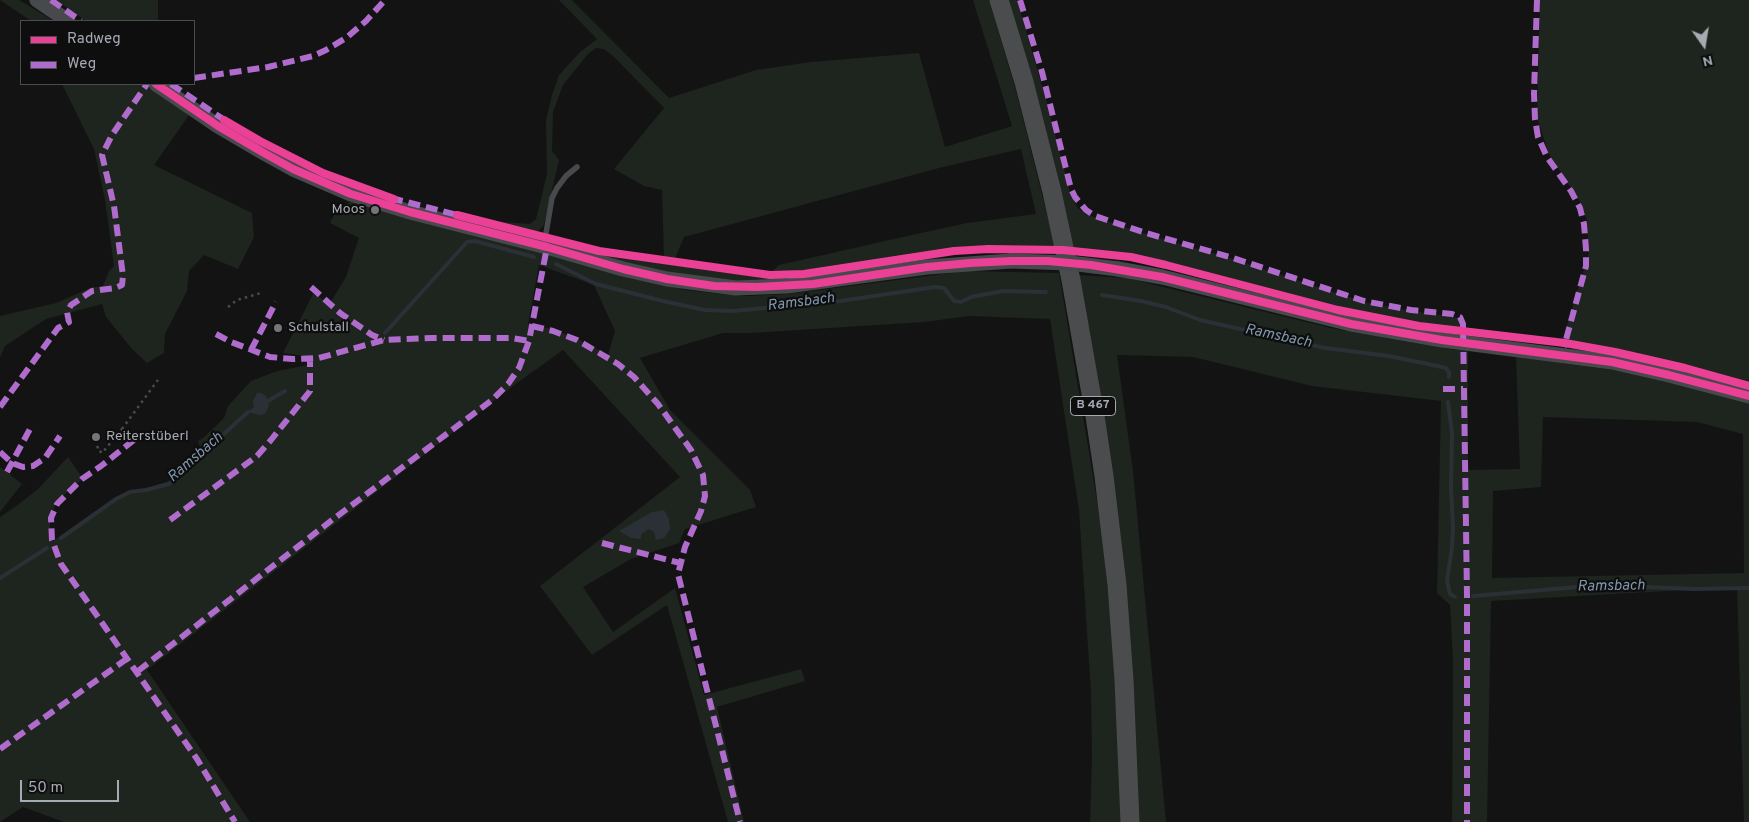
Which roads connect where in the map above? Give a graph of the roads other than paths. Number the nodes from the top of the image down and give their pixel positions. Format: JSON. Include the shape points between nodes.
{"nodes":[{"id":1,"x":37,"y":0,"type":"edge"},
{"id":2,"x":1000,"y":0,"type":"edge"},
{"id":3,"x":67,"y":20,"type":"edge"},
{"id":4,"x":158,"y":85,"type":"edge"},
{"id":5,"x":577,"y":167,"type":"dead end"},
{"id":6,"x":543,"y":246,"type":"junction"},
{"id":7,"x":1749,"y":396,"type":"edge"},
{"id":8,"x":1130,"y":822,"type":"edge"}],
"edges":[{"from":1,"to":3,"type":"street"},
{"from":2,"to":8,"type":"main road","number":"B 467","via":[[1052,192],[1095,416],[1117,594]]},
{"from":4,"to":6,"type":"street","via":[[234,136],[332,186],[392,207]]},
{"from":5,"to":6,"type":"lane","via":[[566,176],[552,198]]},
{"from":6,"to":7,"type":"street","bridge":true,"via":[[667,279],[736,288],[787,286],[927,267],[1011,261],[1118,268],[1350,324],[1442,340],[1612,362]]}]}
